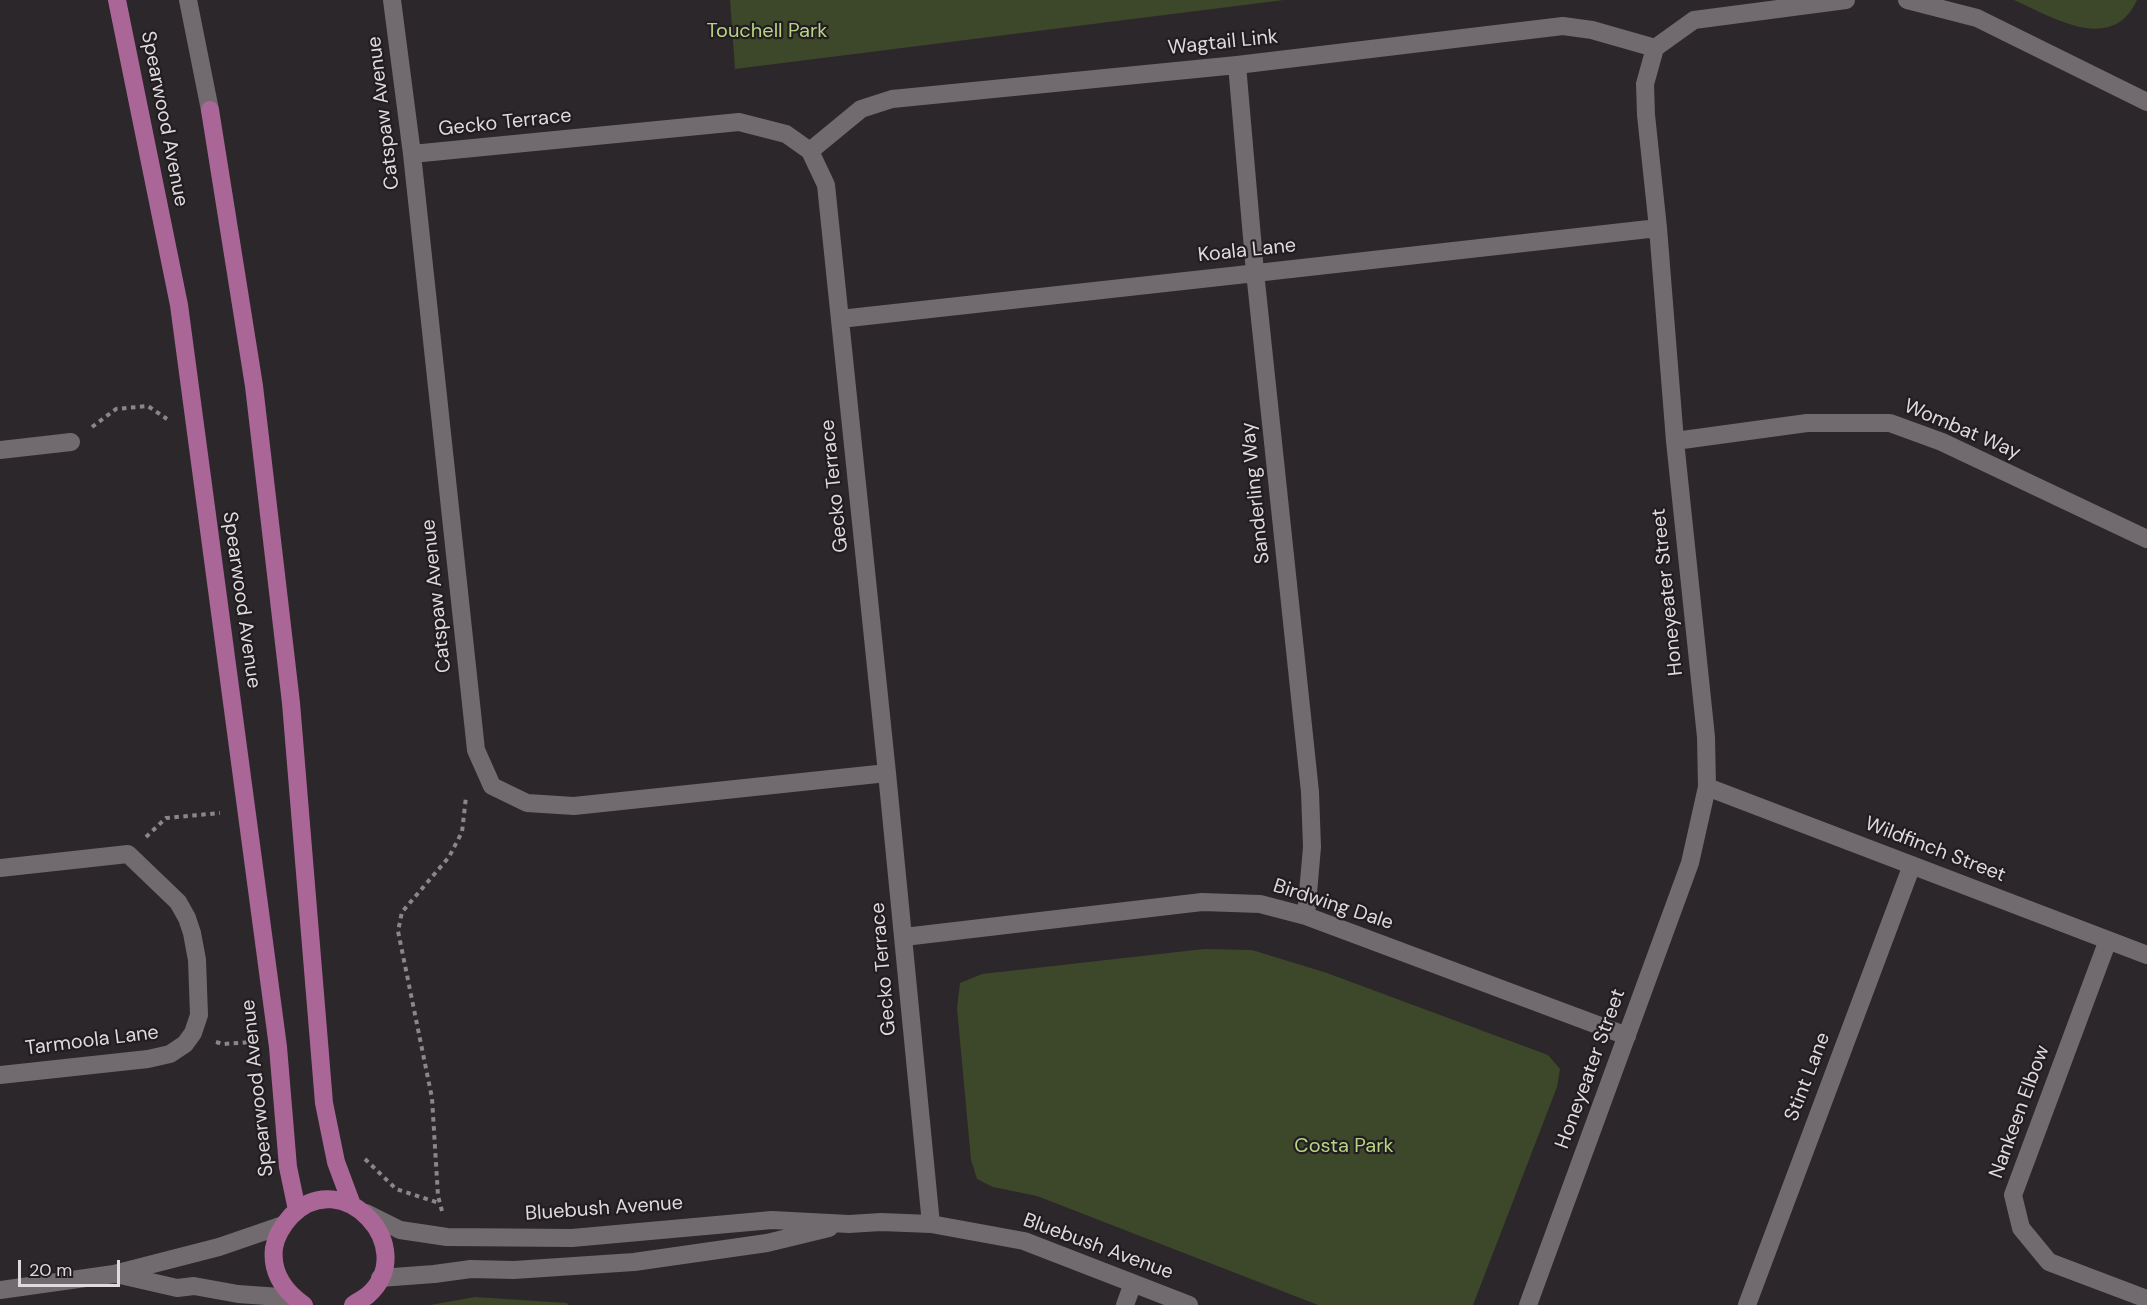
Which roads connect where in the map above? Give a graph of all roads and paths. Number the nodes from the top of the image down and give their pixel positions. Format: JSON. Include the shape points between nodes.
{"nodes":[{"id":1,"x":117,"y":0,"type":"edge"},
{"id":2,"x":188,"y":0,"type":"edge"},
{"id":3,"x":392,"y":0,"type":"edge"},
{"id":4,"x":1846,"y":0,"type":"edge"},
{"id":5,"x":1907,"y":0,"type":"edge"},
{"id":6,"x":1655,"y":48,"type":"junction"},
{"id":7,"x":1237,"y":65,"type":"junction"},
{"id":8,"x":2147,"y":102,"type":"edge"},
{"id":9,"x":210,"y":110,"type":"joint"},
{"id":10,"x":810,"y":151,"type":"junction"},
{"id":11,"x":412,"y":154,"type":"junction"},
{"id":12,"x":1658,"y":228,"type":"junction"},
{"id":13,"x":1255,"y":272,"type":"junction"},
{"id":14,"x":840,"y":319,"type":"junction"},
{"id":15,"x":170,"y":421,"type":"dead end"},
{"id":16,"x":1675,"y":441,"type":"junction"},
{"id":17,"x":71,"y":442,"type":"joint"},
{"id":18,"x":0,"y":450,"type":"edge"},
{"id":19,"x":2147,"y":539,"type":"edge"},
{"id":20,"x":887,"y":773,"type":"junction"},
{"id":21,"x":1707,"y":787,"type":"junction"},
{"id":22,"x":465,"y":789,"type":"dead end"},
{"id":23,"x":221,"y":812,"type":"dead end"},
{"id":24,"x":128,"y":854,"type":"junction"},
{"id":25,"x":1912,"y":865,"type":"junction"},
{"id":26,"x":0,"y":868,"type":"edge"},
{"id":27,"x":1306,"y":916,"type":"junction"},
{"id":28,"x":904,"y":937,"type":"junction"},
{"id":29,"x":2108,"y":940,"type":"junction"},
{"id":30,"x":2147,"y":955,"type":"edge"},
{"id":31,"x":193,"y":1033,"type":"junction"},
{"id":32,"x":1627,"y":1036,"type":"junction"},
{"id":33,"x":252,"y":1042,"type":"dead end"},
{"id":34,"x":0,"y":1075,"type":"edge"},
{"id":35,"x":440,"y":1203,"type":"dead end"},
{"id":36,"x":359,"y":1209,"type":"junction"},
{"id":37,"x":297,"y":1210,"type":"junction"},
{"id":38,"x":849,"y":1224,"type":"junction"},
{"id":39,"x":931,"y":1224,"type":"junction"},
{"id":40,"x":282,"y":1225,"type":"junction"},
{"id":41,"x":114,"y":1274,"type":"junction"},
{"id":42,"x":380,"y":1278,"type":"junction"},
{"id":43,"x":1133,"y":1283,"type":"junction"},
{"id":44,"x":0,"y":1290,"type":"edge"},
{"id":45,"x":369,"y":1299,"type":"edge"},
{"id":46,"x":2147,"y":1299,"type":"edge"},
{"id":47,"x":299,"y":1301,"type":"edge"},
{"id":48,"x":352,"y":1305,"type":"edge"},
{"id":49,"x":1125,"y":1305,"type":"edge"},
{"id":50,"x":1189,"y":1305,"type":"edge"},
{"id":51,"x":1528,"y":1305,"type":"edge"},
{"id":52,"x":1747,"y":1305,"type":"edge"}],
"edges":[{"from":1,"to":37,"type":"main road","name":"Spearwood Avenue","via":[[178,305],[278,1047],[288,1167]]},
{"from":2,"to":9,"type":"street","name":"Spearwood Avenue"},
{"from":3,"to":11,"type":"street","name":"Catspaw Avenue"},
{"from":4,"to":6,"type":"street","via":[[1694,20]]},
{"from":5,"to":8,"type":"street","via":[[1977,18]]},
{"from":6,"to":7,"type":"street","name":"Wagtail Link","via":[[1563,26]]},
{"from":6,"to":12,"type":"street","name":"Honeyeater Street","via":[[1645,84]]},
{"from":7,"to":10,"type":"street","name":"Wagtail Link","via":[[892,99],[861,109]]},
{"from":7,"to":13,"type":"street","name":"Sanderling Way"},
{"from":9,"to":36,"type":"main road","name":"Spearwood Avenue","via":[[254,386],[290,692],[324,1103],[336,1162]]},
{"from":10,"to":11,"type":"street","name":"Gecko Terrace","via":[[786,134],[739,122]]},
{"from":10,"to":14,"type":"street","name":"Gecko Terrace","via":[[826,185]]},
{"from":11,"to":20,"type":"street","name":"Catspaw Avenue","via":[[476,750],[492,786],[527,803],[574,806]]},
{"from":12,"to":13,"type":"street","name":"Koala Lane","via":[[1348,265]]},
{"from":12,"to":16,"type":"street","name":"Honeyeater Street"},
{"from":13,"to":14,"type":"street","name":"Koala Lane"},
{"from":13,"to":27,"type":"street","name":"Sanderling Way","via":[[1310,792],[1312,847]]},
{"from":14,"to":20,"type":"street","name":"Gecko Terrace"},
{"from":15,"to":17,"type":"path","via":[[148,406],[116,409]]},
{"from":16,"to":19,"type":"street","name":"Wombat Way","via":[[1807,423],[1890,423],[1942,442]]},
{"from":16,"to":21,"type":"street","name":"Honeyeater Street","via":[[1706,737]]},
{"from":17,"to":18,"type":"street"},
{"from":20,"to":28,"type":"street","name":"Gecko Terrace"},
{"from":21,"to":25,"type":"street","name":"Wildfinch Street"},
{"from":21,"to":32,"type":"street","name":"Honeyeater Street","via":[[1690,863]]},
{"from":22,"to":35,"type":"path","via":[[462,832],[449,856],[402,912],[398,931],[432,1098]]},
{"from":23,"to":24,"type":"path","via":[[166,818]]},
{"from":24,"to":26,"type":"street"},
{"from":24,"to":31,"type":"street","via":[[178,902],[189,926],[197,960],[199,1015]]},
{"from":25,"to":29,"type":"street","name":"Wildfinch Street"},
{"from":25,"to":52,"type":"street","name":"Stint Lane"},
{"from":27,"to":28,"type":"street","name":"Birdwing Dale","via":[[1260,904],[1202,902]]},
{"from":27,"to":32,"type":"street","name":"Birdwing Dale"},
{"from":28,"to":39,"type":"street","name":"Gecko Terrace"},
{"from":29,"to":30,"type":"street","name":"Wildfinch Street"},
{"from":29,"to":46,"type":"street","name":"Nankeen Elbow","via":[[2013,1195],[2020,1228],[2049,1262]]},
{"from":31,"to":33,"type":"path","via":[[223,1044]]},
{"from":31,"to":34,"type":"street","name":"Tarmoola Lane","via":[[170,1054],[148,1059]]},
{"from":32,"to":51,"type":"street","name":"Honeyeater Street"},
{"from":36,"to":37,"type":"main road","via":[[333,1200],[314,1202]]},
{"from":36,"to":38,"type":"street","name":"Bluebush Avenue","via":[[400,1230],[447,1237],[572,1238],[772,1220]]},
{"from":36,"to":42,"type":"main road","name":"Spearwood Avenue","via":[[382,1237],[384,1264]]},
{"from":37,"to":40,"type":"main road"},
{"from":38,"to":39,"type":"street","name":"Bluebush Avenue"},
{"from":38,"to":42,"type":"street","name":"Bluebush Avenue","via":[[766,1243],[634,1262],[471,1269]]},
{"from":39,"to":43,"type":"street","name":"Bluebush Avenue","via":[[1024,1241]]},
{"from":40,"to":41,"type":"street","via":[[219,1247]]},
{"from":40,"to":47,"type":"main road","via":[[276,1237],[274,1264],[284,1288]]},
{"from":41,"to":44,"type":"street"},
{"from":41,"to":47,"type":"street","via":[[177,1288],[194,1286]]},
{"from":42,"to":45,"type":"main road"},
{"from":43,"to":49,"type":"street"},
{"from":43,"to":50,"type":"street","name":"Bluebush Avenue"},
{"from":45,"to":48,"type":"main road"}]}
